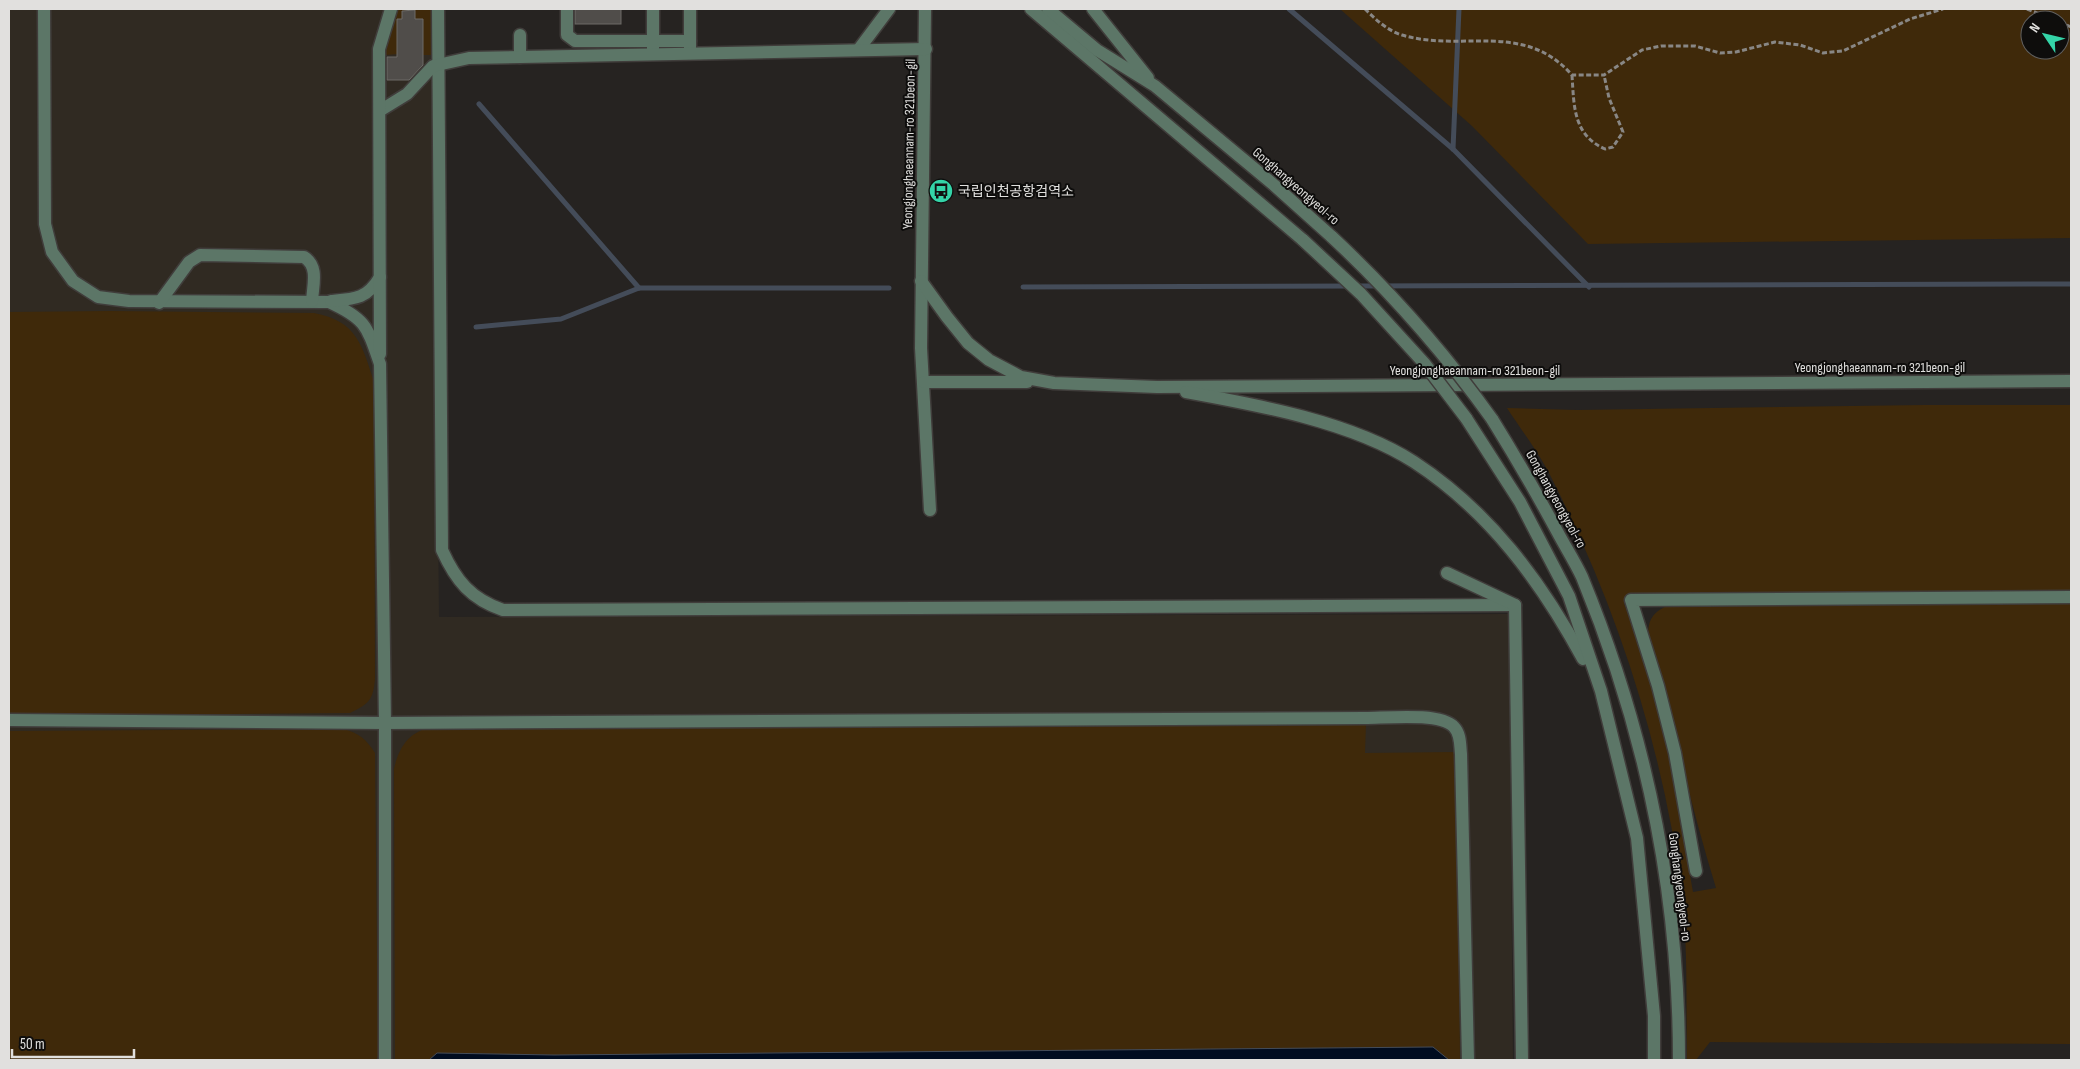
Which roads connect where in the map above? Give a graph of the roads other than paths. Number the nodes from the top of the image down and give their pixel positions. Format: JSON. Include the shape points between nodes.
{"nodes":[{"id":1,"x":44,"y":9,"type":"edge"},
{"id":2,"x":391,"y":9,"type":"edge"},
{"id":3,"x":438,"y":9,"type":"edge"},
{"id":4,"x":567,"y":9,"type":"edge"},
{"id":5,"x":653,"y":9,"type":"edge"},
{"id":6,"x":690,"y":9,"type":"edge"},
{"id":7,"x":889,"y":9,"type":"edge"},
{"id":8,"x":925,"y":9,"type":"edge"},
{"id":9,"x":1031,"y":9,"type":"edge"},
{"id":10,"x":1048,"y":9,"type":"edge"},
{"id":11,"x":1093,"y":9,"type":"edge"},
{"id":12,"x":520,"y":35,"type":"dead end"},
{"id":13,"x":653,"y":47,"type":"junction"},
{"id":14,"x":690,"y":47,"type":"junction"},
{"id":15,"x":859,"y":48,"type":"junction"},
{"id":16,"x":926,"y":49,"type":"junction"},
{"id":17,"x":520,"y":57,"type":"junction"},
{"id":18,"x":438,"y":65,"type":"junction"},
{"id":19,"x":1155,"y":86,"type":"junction"},
{"id":20,"x":380,"y":110,"type":"junction"},
{"id":21,"x":380,"y":277,"type":"junction"},
{"id":22,"x":921,"y":281,"type":"junction"},
{"id":23,"x":312,"y":301,"type":"junction"},
{"id":24,"x":329,"y":302,"type":"junction"},
{"id":25,"x":159,"y":303,"type":"junction"},
{"id":26,"x":380,"y":364,"type":"junction"},
{"id":27,"x":2071,"y":381,"type":"edge"},
{"id":28,"x":924,"y":382,"type":"junction"},
{"id":29,"x":1054,"y":383,"type":"junction"},
{"id":30,"x":1157,"y":387,"type":"junction"},
{"id":31,"x":930,"y":510,"type":"dead end"},
{"id":32,"x":1447,"y":573,"type":"dead end"},
{"id":33,"x":2071,"y":597,"type":"edge"},
{"id":34,"x":1515,"y":605,"type":"junction"},
{"id":35,"x":1600,"y":691,"type":"junction"},
{"id":36,"x":9,"y":720,"type":"edge"},
{"id":37,"x":385,"y":723,"type":"junction"},
{"id":38,"x":1696,"y":871,"type":"dead end"},
{"id":39,"x":385,"y":1060,"type":"edge"},
{"id":40,"x":1468,"y":1060,"type":"edge"},
{"id":41,"x":1522,"y":1060,"type":"edge"},
{"id":42,"x":1654,"y":1060,"type":"edge"},
{"id":43,"x":1679,"y":1060,"type":"edge"}],
"edges":[{"from":1,"to":25,"type":"street","via":[[45,224],[52,252],[73,281],[98,297]]},
{"from":2,"to":20,"type":"street","via":[[379,49]]},
{"from":3,"to":18,"type":"street"},
{"from":4,"to":13,"type":"street","via":[[567,35],[575,41]]},
{"from":5,"to":13,"type":"street"},
{"from":6,"to":14,"type":"street"},
{"from":7,"to":15,"type":"street"},
{"from":8,"to":16,"type":"street","name":"Yeongjonghaeannam-ro 321beon-gil"},
{"from":9,"to":35,"type":"street","bridge":true,"via":[[1304,240],[1361,294],[1424,363],[1466,418],[1520,502],[1568,596]]},
{"from":10,"to":19,"type":"street","via":[[1097,50]]},
{"from":11,"to":19,"type":"street"},
{"from":12,"to":17,"type":"street"},
{"from":13,"to":14,"type":"street"},
{"from":13,"to":17,"type":"street"},
{"from":14,"to":15,"type":"street"},
{"from":15,"to":16,"type":"street"},
{"from":16,"to":22,"type":"street","name":"Yeongjonghaeannam-ro 321beon-gil"},
{"from":17,"to":18,"type":"street","via":[[469,58]]},
{"from":18,"to":20,"type":"street","via":[[433,66],[407,94]]},
{"from":18,"to":34,"type":"street","via":[[442,550],[450,570],[482,603],[503,610]]},
{"from":19,"to":43,"type":"street","name":"Gonghangyeongyeol-ro","bridge":true,"via":[[1332,237],[1411,316],[1492,419],[1581,575],[1630,709],[1652,797],[1668,895]]},
{"from":20,"to":21,"type":"street"},
{"from":21,"to":24,"type":"street","via":[[373,290],[360,297]]},
{"from":21,"to":26,"type":"street"},
{"from":22,"to":28,"type":"street","name":"Yeongjonghaeannam-ro 321beon-gil"},
{"from":22,"to":29,"type":"street","name":"Yeongjonghaeannam-ro 321beon-gil","via":[[968,343],[989,360],[1021,376]]},
{"from":23,"to":24,"type":"street"},
{"from":23,"to":25,"type":"street"},
{"from":23,"to":25,"type":"street","via":[[314,269],[311,261],[304,257],[200,255],[189,262]]},
{"from":24,"to":26,"type":"street","via":[[362,320]]},
{"from":26,"to":37,"type":"street"},
{"from":27,"to":30,"type":"street","name":"Yeongjonghaeannam-ro 321beon-gil"},
{"from":28,"to":29,"type":"street"},
{"from":28,"to":31,"type":"street","name":"Yeongjonghaeannam-ro 321beon-gil"},
{"from":29,"to":30,"type":"street","name":"Yeongjonghaeannam-ro 321beon-gil"},
{"from":30,"to":35,"type":"street","via":[[1259,405],[1316,421],[1369,440],[1413,461],[1457,493],[1517,555],[1566,626]]},
{"from":32,"to":34,"type":"street"},
{"from":33,"to":38,"type":"street","via":[[1631,600],[1675,753]]},
{"from":34,"to":41,"type":"street"},
{"from":35,"to":42,"type":"street","via":[[1637,838],[1654,1016]]},
{"from":36,"to":37,"type":"street"},
{"from":37,"to":39,"type":"street"},
{"from":37,"to":40,"type":"street","via":[[1442,720],[1454,727],[1459,736],[1461,754]]}]}
